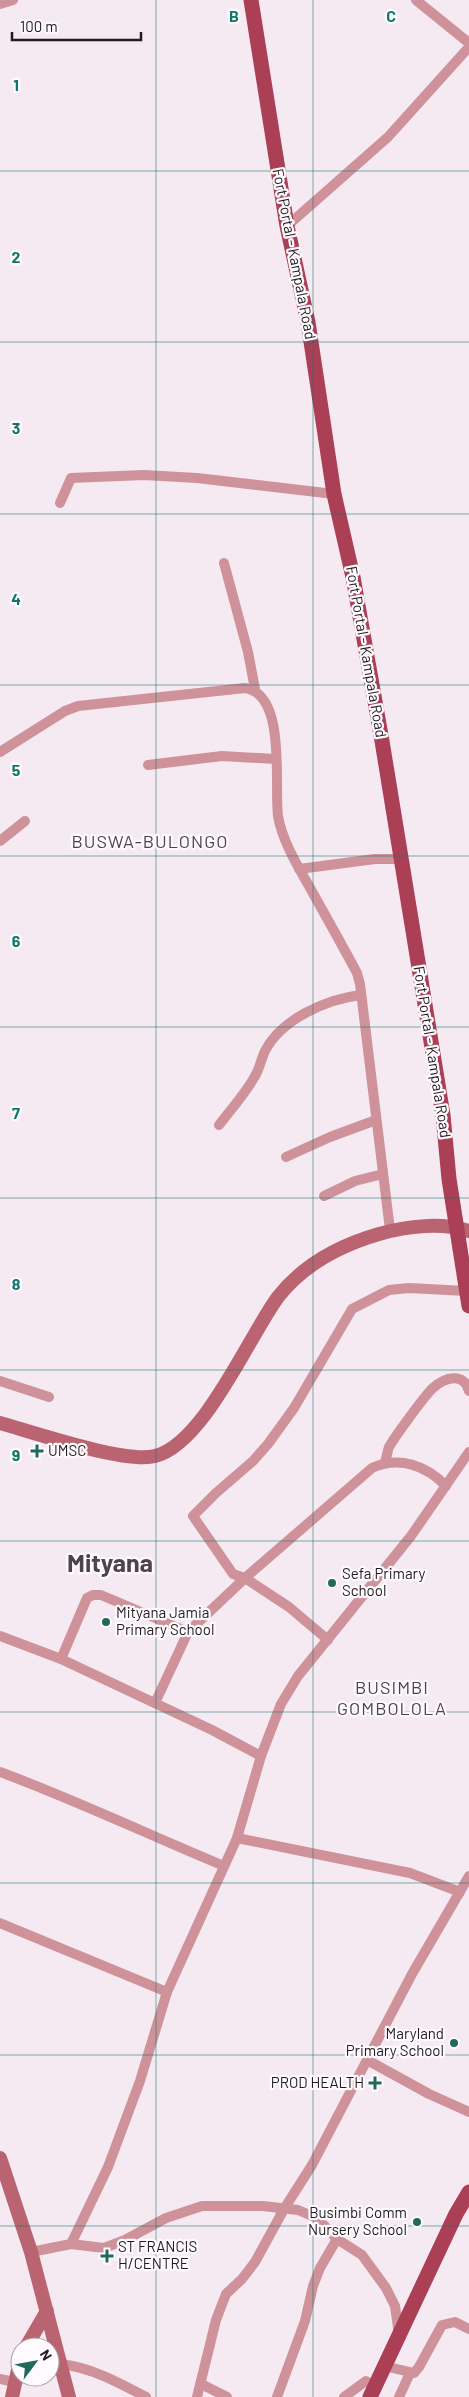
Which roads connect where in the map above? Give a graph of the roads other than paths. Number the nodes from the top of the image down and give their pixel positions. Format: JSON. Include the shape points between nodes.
{"nodes":[{"id":1,"x":13,"y":0,"type":"edge"},
{"id":2,"x":251,"y":0,"type":"edge"},
{"id":3,"x":416,"y":0,"type":"edge"},
{"id":4,"x":0,"y":4,"type":"edge"},
{"id":5,"x":469,"y":42,"type":"edge"},
{"id":6,"x":469,"y":47,"type":"edge"},
{"id":7,"x":287,"y":226,"type":"junction"},
{"id":8,"x":334,"y":494,"type":"junction"},
{"id":9,"x":60,"y":503,"type":"dead end"},
{"id":10,"x":224,"y":563,"type":"dead end"},
{"id":11,"x":255,"y":689,"type":"junction"},
{"id":12,"x":0,"y":752,"type":"edge"},
{"id":13,"x":276,"y":759,"type":"junction"},
{"id":14,"x":148,"y":765,"type":"dead end"},
{"id":15,"x":25,"y":821,"type":"dead end"},
{"id":16,"x":0,"y":841,"type":"edge"},
{"id":17,"x":400,"y":859,"type":"junction"},
{"id":18,"x":299,"y":869,"type":"junction"},
{"id":19,"x":361,"y":995,"type":"junction"},
{"id":20,"x":376,"y":1120,"type":"junction"},
{"id":21,"x":218,"y":1125,"type":"dead end"},
{"id":22,"x":286,"y":1157,"type":"dead end"},
{"id":23,"x":383,"y":1174,"type":"junction"},
{"id":24,"x":324,"y":1196,"type":"dead end"},
{"id":25,"x":463,"y":1228,"type":"edge"},
{"id":26,"x":390,"y":1230,"type":"junction"},
{"id":27,"x":468,"y":1299,"type":"edge"},
{"id":28,"x":0,"y":1381,"type":"edge"},
{"id":29,"x":469,"y":1391,"type":"edge"},
{"id":30,"x":49,"y":1397,"type":"dead end"},
{"id":31,"x":0,"y":1423,"type":"edge"},
{"id":32,"x":469,"y":1452,"type":"edge"},
{"id":33,"x":385,"y":1462,"type":"junction"},
{"id":34,"x":446,"y":1486,"type":"junction"},
{"id":35,"x":245,"y":1578,"type":"junction"},
{"id":36,"x":188,"y":1632,"type":"junction"},
{"id":37,"x":0,"y":1636,"type":"edge"},
{"id":38,"x":328,"y":1640,"type":"junction"},
{"id":39,"x":61,"y":1659,"type":"junction"},
{"id":40,"x":155,"y":1703,"type":"junction"},
{"id":41,"x":260,"y":1756,"type":"junction"},
{"id":42,"x":0,"y":1772,"type":"edge"},
{"id":43,"x":237,"y":1838,"type":"junction"},
{"id":44,"x":224,"y":1866,"type":"junction"},
{"id":45,"x":469,"y":1876,"type":"edge"},
{"id":46,"x":460,"y":1892,"type":"junction"},
{"id":47,"x":0,"y":1923,"type":"edge"},
{"id":48,"x":167,"y":1992,"type":"junction"},
{"id":49,"x":368,"y":2061,"type":"junction"},
{"id":50,"x":469,"y":2112,"type":"edge"},
{"id":51,"x":0,"y":2158,"type":"edge"},
{"id":52,"x":469,"y":2192,"type":"edge"},
{"id":53,"x":284,"y":2209,"type":"junction"},
{"id":54,"x":337,"y":2239,"type":"junction"},
{"id":55,"x":70,"y":2244,"type":"junction"},
{"id":56,"x":31,"y":2252,"type":"junction"},
{"id":57,"x":47,"y":2311,"type":"junction"},
{"id":58,"x":469,"y":2329,"type":"edge"},
{"id":59,"x":32,"y":2337,"type":"edge"},
{"id":60,"x":400,"y":2337,"type":"junction"},
{"id":61,"x":61,"y":2364,"type":"junction"},
{"id":62,"x":384,"y":2366,"type":"junction"},
{"id":63,"x":410,"y":2372,"type":"junction"},
{"id":64,"x":7,"y":2381,"type":"edge"},
{"id":65,"x":201,"y":2384,"type":"junction"},
{"id":66,"x":373,"y":2391,"type":"edge"},
{"id":67,"x":12,"y":2397,"type":"edge"},
{"id":68,"x":69,"y":2397,"type":"edge"},
{"id":69,"x":146,"y":2397,"type":"edge"},
{"id":70,"x":197,"y":2397,"type":"edge"},
{"id":71,"x":227,"y":2397,"type":"edge"},
{"id":72,"x":277,"y":2397,"type":"edge"},
{"id":73,"x":344,"y":2397,"type":"edge"},
{"id":74,"x":399,"y":2397,"type":"edge"}],
"edges":[{"from":1,"to":4,"type":"street"},
{"from":2,"to":7,"type":"main road","name":"Fort Portal - Kampala Road"},
{"from":3,"to":5,"type":"street"},
{"from":6,"to":7,"type":"street","via":[[388,137]]},
{"from":7,"to":8,"type":"main road","name":"Fort Portal - Kampala Road","via":[[308,322]]},
{"from":8,"to":9,"type":"street","via":[[144,475],[71,478]]},
{"from":8,"to":17,"type":"main road","name":"Fort Portal - Kampala Road","via":[[355,584]]},
{"from":10,"to":11,"type":"street"},
{"from":11,"to":12,"type":"street","via":[[78,706]]},
{"from":11,"to":13,"type":"street","via":[[275,728]]},
{"from":13,"to":14,"type":"street","via":[[222,756]]},
{"from":13,"to":18,"type":"street","via":[[278,818]]},
{"from":15,"to":16,"type":"street"},
{"from":17,"to":18,"type":"street"},
{"from":17,"to":25,"type":"main road","name":"Fort Portal - Kampala Road"},
{"from":18,"to":19,"type":"street","via":[[357,973]]},
{"from":19,"to":20,"type":"street"},
{"from":19,"to":21,"type":"street","via":[[302,1014],[285,1026],[266,1050],[255,1078]]},
{"from":20,"to":22,"type":"street"},
{"from":20,"to":23,"type":"street"},
{"from":23,"to":24,"type":"street","via":[[355,1181]]},
{"from":23,"to":26,"type":"street"},
{"from":25,"to":26,"type":"main road"},
{"from":25,"to":27,"type":"main road","name":"Fort Portal - Kampala Road"},
{"from":26,"to":31,"type":"main road","via":[[327,1255],[300,1274],[278,1297],[224,1388],[184,1439],[167,1452],[154,1457],[108,1452]]},
{"from":27,"to":35,"type":"street","via":[[410,1288],[389,1290],[352,1309],[294,1408],[268,1444],[193,1516],[232,1574]]},
{"from":28,"to":30,"type":"street"},
{"from":29,"to":33,"type":"street","via":[[467,1384],[459,1378],[450,1378],[433,1388],[389,1448]]},
{"from":32,"to":34,"type":"street"},
{"from":33,"to":34,"type":"street","via":[[404,1461],[437,1476]]},
{"from":33,"to":35,"type":"street","via":[[372,1468]]},
{"from":34,"to":38,"type":"street","via":[[411,1536]]},
{"from":35,"to":36,"type":"street"},
{"from":35,"to":38,"type":"street"},
{"from":36,"to":39,"type":"street","via":[[101,1595],[93,1595],[86,1598]]},
{"from":36,"to":40,"type":"street"},
{"from":37,"to":39,"type":"street"},
{"from":38,"to":41,"type":"street","via":[[289,1689]]},
{"from":39,"to":40,"type":"street"},
{"from":40,"to":41,"type":"street"},
{"from":41,"to":43,"type":"street"},
{"from":42,"to":44,"type":"street","via":[[47,1789]]},
{"from":43,"to":44,"type":"street"},
{"from":43,"to":46,"type":"street","via":[[410,1872]]},
{"from":44,"to":48,"type":"street"},
{"from":45,"to":46,"type":"street"},
{"from":46,"to":49,"type":"street","via":[[412,1974]]},
{"from":47,"to":48,"type":"street"},
{"from":48,"to":55,"type":"street","via":[[140,2080],[108,2167]]},
{"from":49,"to":50,"type":"street"},
{"from":49,"to":53,"type":"street","via":[[312,2165]]},
{"from":51,"to":56,"type":"main road"},
{"from":52,"to":60,"type":"main road"},
{"from":53,"to":54,"type":"street","via":[[298,2210],[317,2218]]},
{"from":53,"to":55,"type":"street","via":[[202,2206],[166,2218],[104,2248]]},
{"from":53,"to":65,"type":"street","via":[[255,2262],[226,2294],[216,2320]]},
{"from":54,"to":60,"type":"street","via":[[362,2255],[386,2288],[395,2306]]},
{"from":54,"to":72,"type":"street","via":[[313,2286],[305,2320]]},
{"from":55,"to":56,"type":"street"},
{"from":56,"to":57,"type":"main road"},
{"from":57,"to":59,"type":"main road"},
{"from":57,"to":61,"type":"main road"},
{"from":58,"to":63,"type":"street","via":[[455,2322],[442,2326],[419,2367],[414,2373]]},
{"from":60,"to":62,"type":"main road"},
{"from":61,"to":68,"type":"main road"},
{"from":61,"to":69,"type":"street","via":[[83,2367]]},
{"from":62,"to":63,"type":"street"},
{"from":62,"to":66,"type":"main road"},
{"from":63,"to":74,"type":"street"},
{"from":64,"to":67,"type":"main road"},
{"from":65,"to":70,"type":"street"},
{"from":65,"to":71,"type":"street"},
{"from":66,"to":73,"type":"street","via":[[366,2381]]}]}
